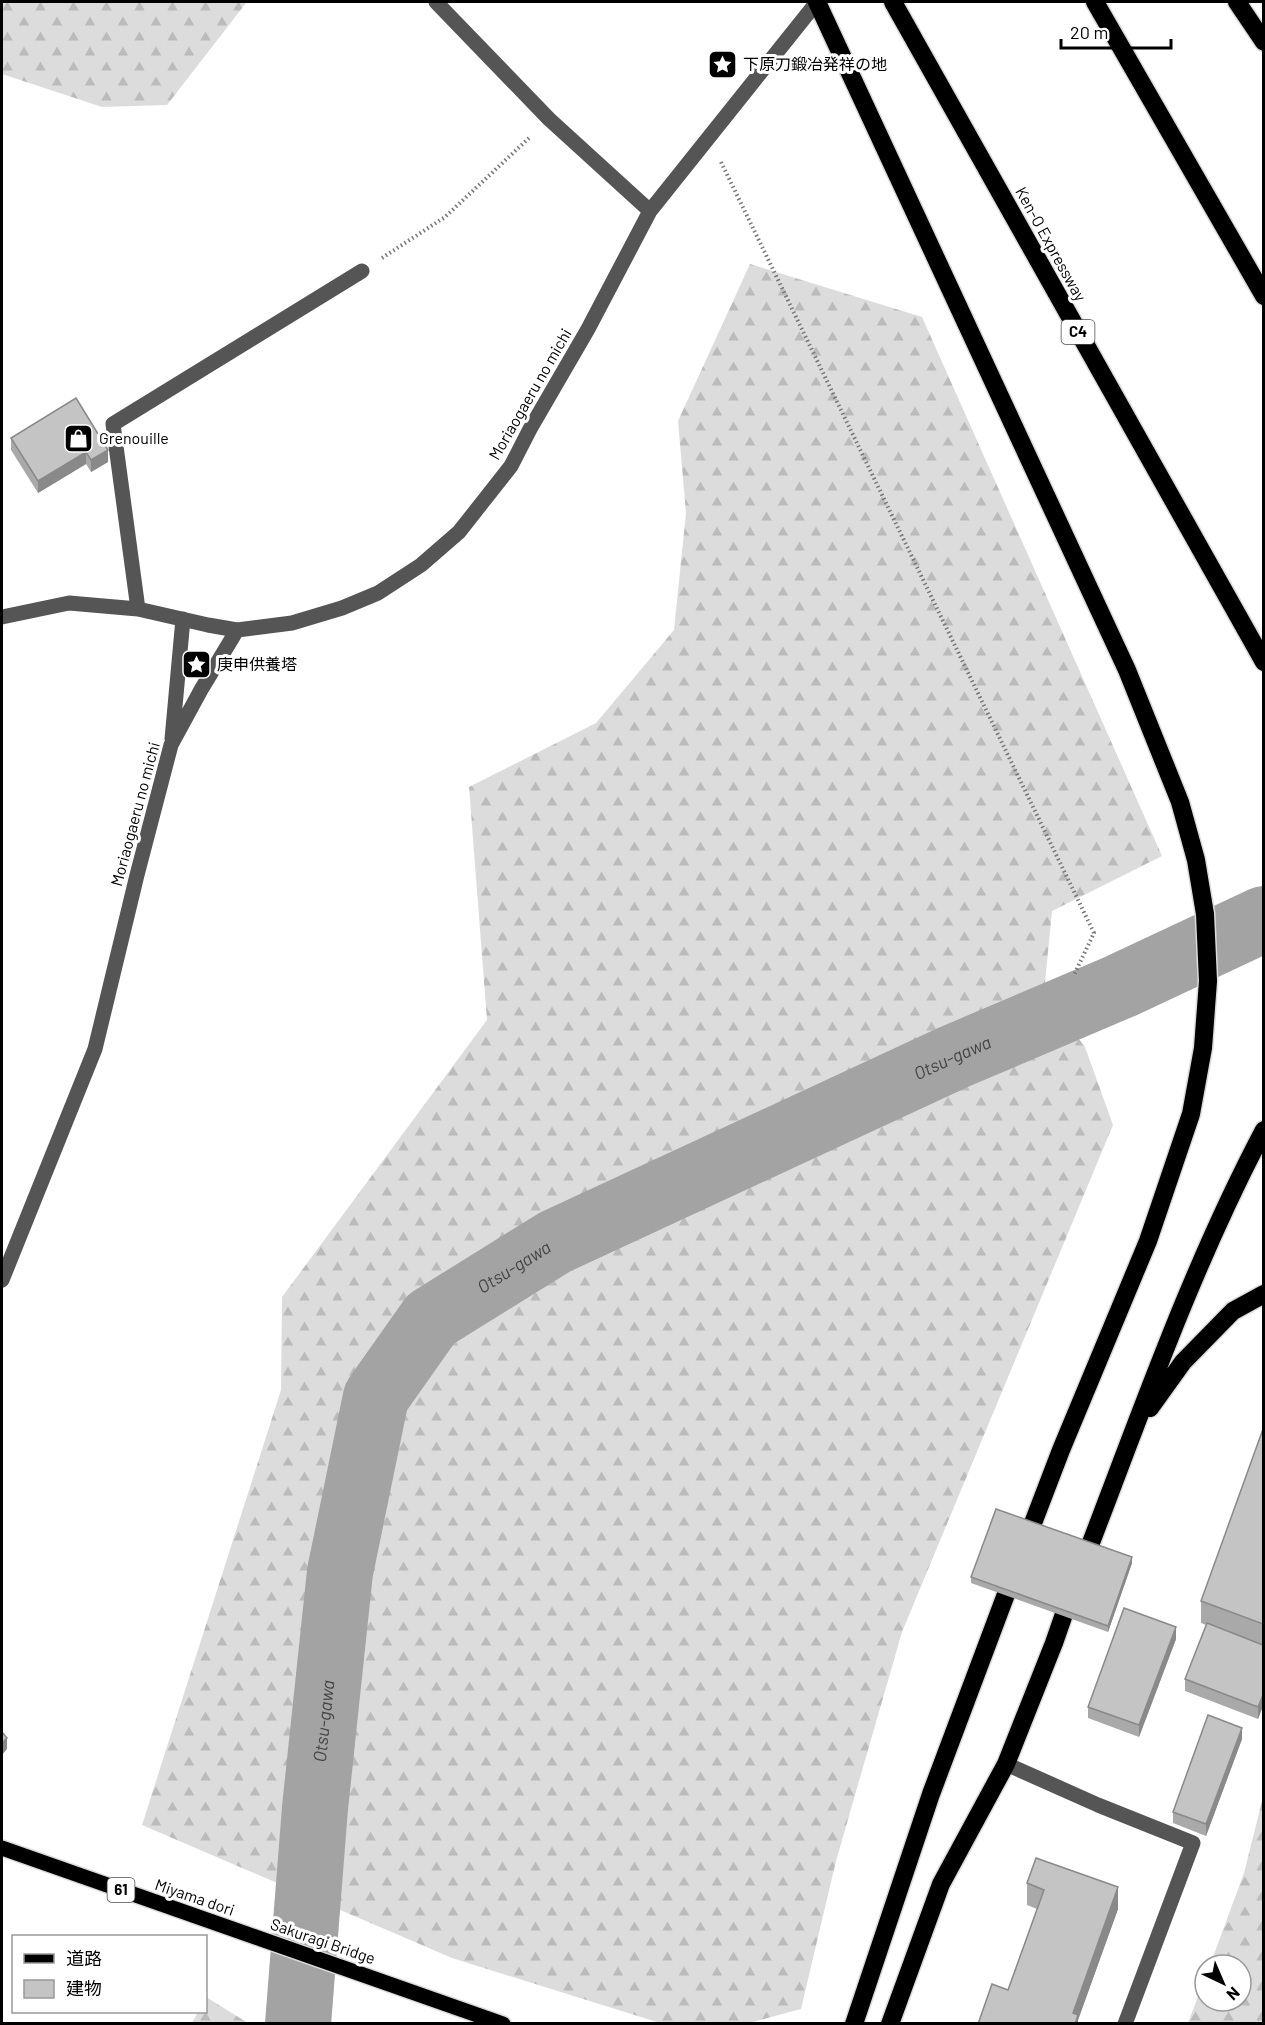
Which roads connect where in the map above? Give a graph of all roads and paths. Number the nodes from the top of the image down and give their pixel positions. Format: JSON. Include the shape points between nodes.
{"nodes":[{"id":1,"x":436,"y":2,"type":"edge"},
{"id":2,"x":817,"y":2,"type":"edge"},
{"id":3,"x":893,"y":2,"type":"edge"},
{"id":4,"x":1095,"y":2,"type":"edge"},
{"id":5,"x":1238,"y":2,"type":"edge"},
{"id":6,"x":1263,"y":42,"type":"edge"},
{"id":7,"x":549,"y":118,"type":"junction"},
{"id":8,"x":708,"y":136,"type":"junction"},
{"id":9,"x":650,"y":211,"type":"junction"},
{"id":10,"x":362,"y":271,"type":"joint"},
{"id":11,"x":1263,"y":296,"type":"edge"},
{"id":12,"x":138,"y":609,"type":"junction"},
{"id":13,"x":2,"y":617,"type":"edge"},
{"id":14,"x":183,"y":619,"type":"junction"},
{"id":15,"x":237,"y":630,"type":"junction"},
{"id":16,"x":1263,"y":662,"type":"edge"},
{"id":17,"x":171,"y":745,"type":"junction"},
{"id":18,"x":1074,"y":975,"type":"dead end"},
{"id":19,"x":1263,"y":1130,"type":"edge"},
{"id":20,"x":2,"y":1280,"type":"edge"},
{"id":21,"x":1263,"y":1294,"type":"edge"},
{"id":22,"x":1135,"y":1430,"type":"junction"},
{"id":23,"x":1006,"y":1764,"type":"junction"},
{"id":24,"x":2,"y":1848,"type":"edge"},
{"id":25,"x":240,"y":1932,"type":"joint"},
{"id":26,"x":502,"y":2024,"type":"edge"},
{"id":27,"x":854,"y":2024,"type":"edge"},
{"id":28,"x":890,"y":2024,"type":"edge"},
{"id":29,"x":1125,"y":2024,"type":"edge"}],
"edges":[{"from":1,"to":7,"type":"street"},
{"from":2,"to":8,"type":"street","name":"Moriaogaeru no michi"},
{"from":2,"to":27,"type":"highway","via":[[1127,670],[1180,802],[1196,860],[1208,981],[1203,1048],[1191,1114],[1148,1241],[1061,1450],[931,1794]]},
{"from":3,"to":16,"type":"highway","name":"Ken-O Expressway","number":"C4"},
{"from":4,"to":11,"type":"highway"},
{"from":5,"to":6,"type":"highway"},
{"from":7,"to":9,"type":"street"},
{"from":7,"to":10,"type":"path","via":[[445,217]]},
{"from":8,"to":9,"type":"street","name":"Moriaogaeru no michi"},
{"from":8,"to":18,"type":"path","via":[[1094,933]]},
{"from":9,"to":15,"type":"street","name":"Moriaogaeru no michi","via":[[512,466],[459,532],[421,565],[378,593],[292,623]]},
{"from":10,"to":12,"type":"street","via":[[113,424]]},
{"from":12,"to":13,"type":"street","via":[[69,603]]},
{"from":12,"to":14,"type":"street"},
{"from":14,"to":15,"type":"street"},
{"from":14,"to":17,"type":"street"},
{"from":15,"to":17,"type":"street","name":"Moriaogaeru no michi"},
{"from":17,"to":20,"type":"street","name":"Moriaogaeru no michi","via":[[95,1049]]},
{"from":19,"to":22,"type":"highway","via":[[1196,1270]]},
{"from":21,"to":22,"type":"highway","via":[[1233,1311],[1183,1362]]},
{"from":22,"to":23,"type":"highway"},
{"from":23,"to":28,"type":"highway","via":[[941,1884]]},
{"from":23,"to":29,"type":"street","via":[[1193,1843]]},
{"from":24,"to":25,"type":"main road","name":"Miyama dori","number":"61"},
{"from":25,"to":26,"type":"main road","name":"Sakuragi Bridge","number":"61"}]}
